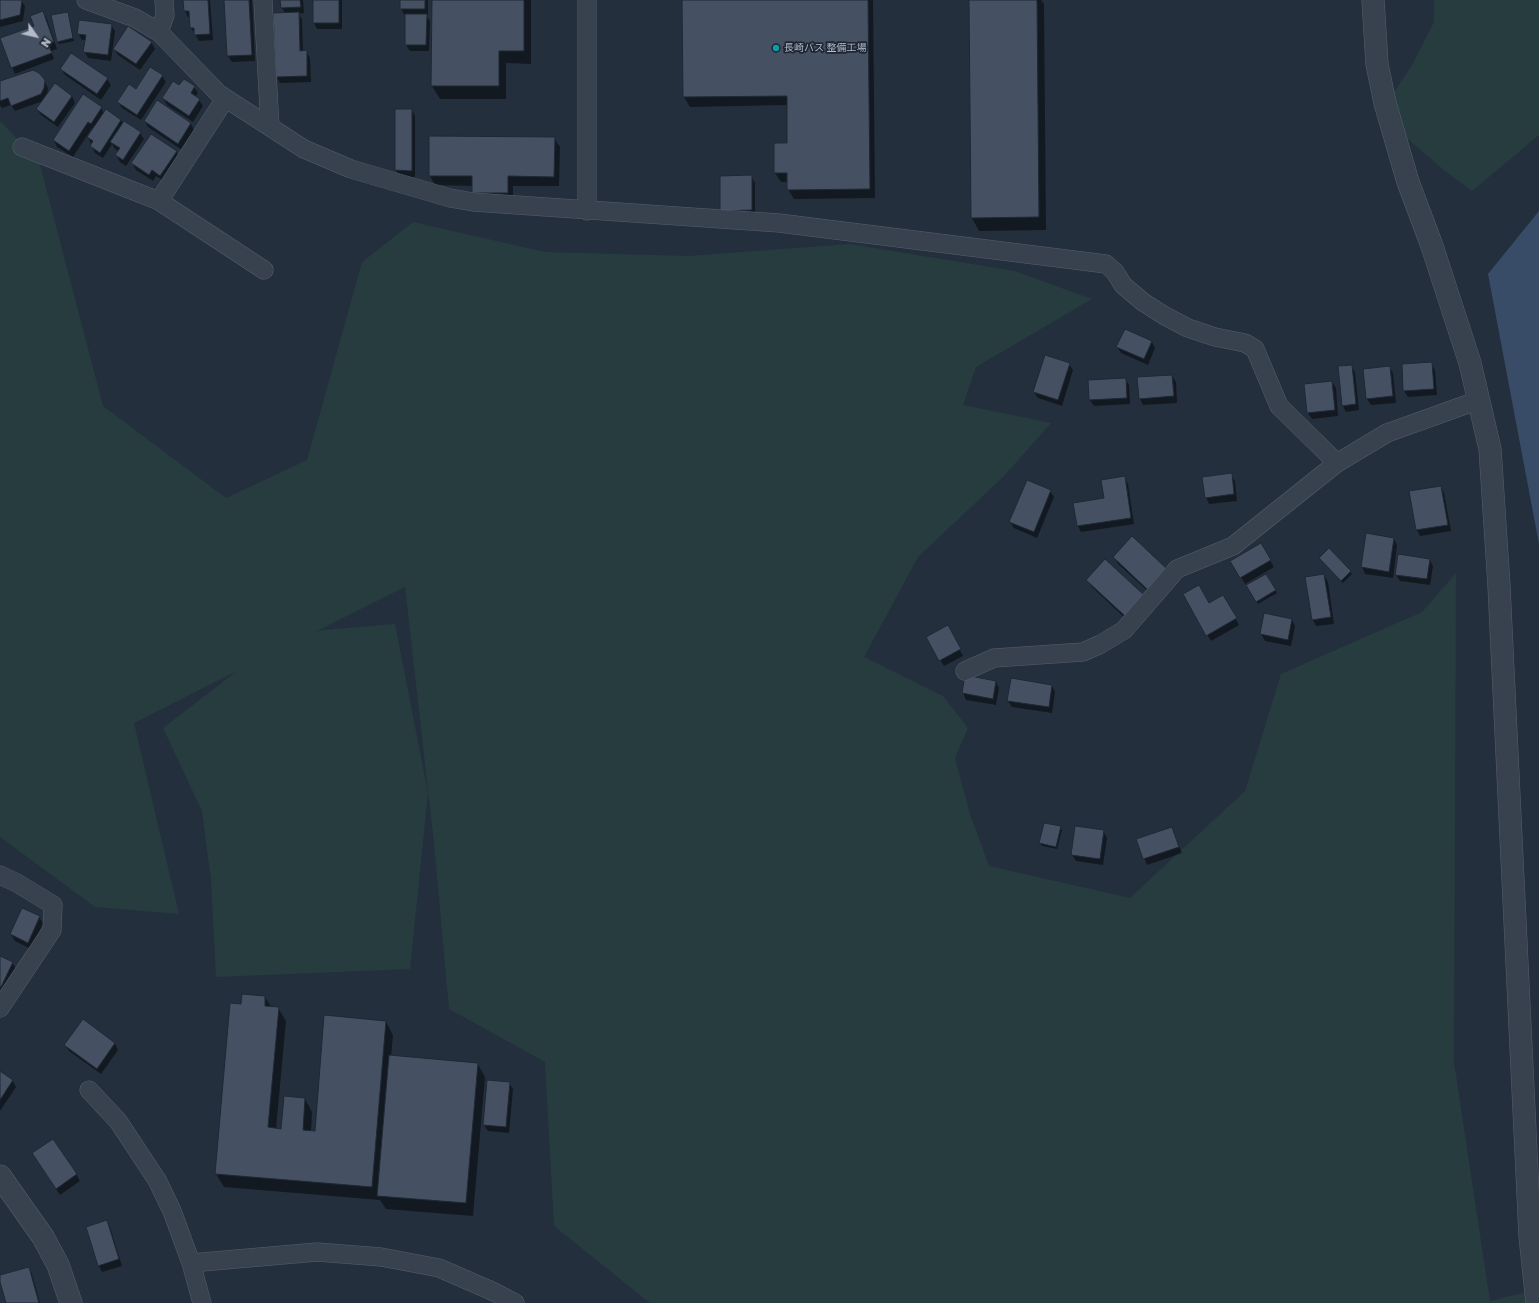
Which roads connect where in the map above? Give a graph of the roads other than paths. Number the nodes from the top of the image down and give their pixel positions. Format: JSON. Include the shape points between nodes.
{"nodes":[{"id":1,"x":86,"y":0,"type":"edge"},
{"id":2,"x":164,"y":0,"type":"edge"},
{"id":3,"x":263,"y":0,"type":"edge"},
{"id":4,"x":587,"y":0,"type":"edge"},
{"id":5,"x":1372,"y":0,"type":"edge"},
{"id":6,"x":159,"y":32,"type":"junction"},
{"id":7,"x":225,"y":99,"type":"junction"},
{"id":8,"x":270,"y":127,"type":"junction"},
{"id":9,"x":22,"y":147,"type":"dead end"},
{"id":10,"x":159,"y":201,"type":"junction"},
{"id":11,"x":587,"y":210,"type":"junction"},
{"id":12,"x":264,"y":270,"type":"dead end"},
{"id":13,"x":1479,"y":400,"type":"junction"},
{"id":14,"x":1337,"y":463,"type":"junction"},
{"id":15,"x":965,"y":672,"type":"dead end"},
{"id":16,"x":0,"y":875,"type":"edge"},
{"id":17,"x":0,"y":1008,"type":"edge"},
{"id":18,"x":89,"y":1090,"type":"dead end"},
{"id":19,"x":0,"y":1176,"type":"edge"},
{"id":20,"x":191,"y":1263,"type":"junction"},
{"id":21,"x":71,"y":1303,"type":"edge"},
{"id":22,"x":202,"y":1303,"type":"edge"},
{"id":23,"x":515,"y":1303,"type":"edge"},
{"id":24,"x":1537,"y":1303,"type":"edge"}],
"edges":[{"from":1,"to":6,"type":"street","via":[[135,18]]},
{"from":2,"to":6,"type":"street","via":[[165,15]]},
{"from":3,"to":8,"type":"street"},
{"from":4,"to":11,"type":"street"},
{"from":5,"to":13,"type":"street","via":[[1377,64],[1385,103],[1408,182],[1468,356]]},
{"from":6,"to":7,"type":"street"},
{"from":7,"to":8,"type":"street"},
{"from":7,"to":10,"type":"street"},
{"from":8,"to":11,"type":"street","via":[[304,149],[335,164],[450,198]]},
{"from":9,"to":10,"type":"street"},
{"from":10,"to":12,"type":"street"},
{"from":11,"to":14,"type":"street","via":[[779,224],[1106,264],[1123,285],[1165,316],[1188,328],[1255,349],[1279,406]]},
{"from":13,"to":14,"type":"street","via":[[1387,433]]},
{"from":13,"to":24,"type":"street","via":[[1490,448],[1496,540],[1530,1236]]},
{"from":14,"to":15,"type":"street","via":[[1233,546],[1177,569],[1124,630],[1101,644],[1083,652],[994,658]]},
{"from":16,"to":17,"type":"street","via":[[53,905],[52,930]]},
{"from":18,"to":20,"type":"street","via":[[118,1121],[157,1180],[172,1211]]},
{"from":19,"to":21,"type":"street","via":[[43,1237],[58,1265]]},
{"from":20,"to":22,"type":"street"},
{"from":20,"to":23,"type":"street","via":[[317,1252],[381,1257],[439,1268]]}]}
